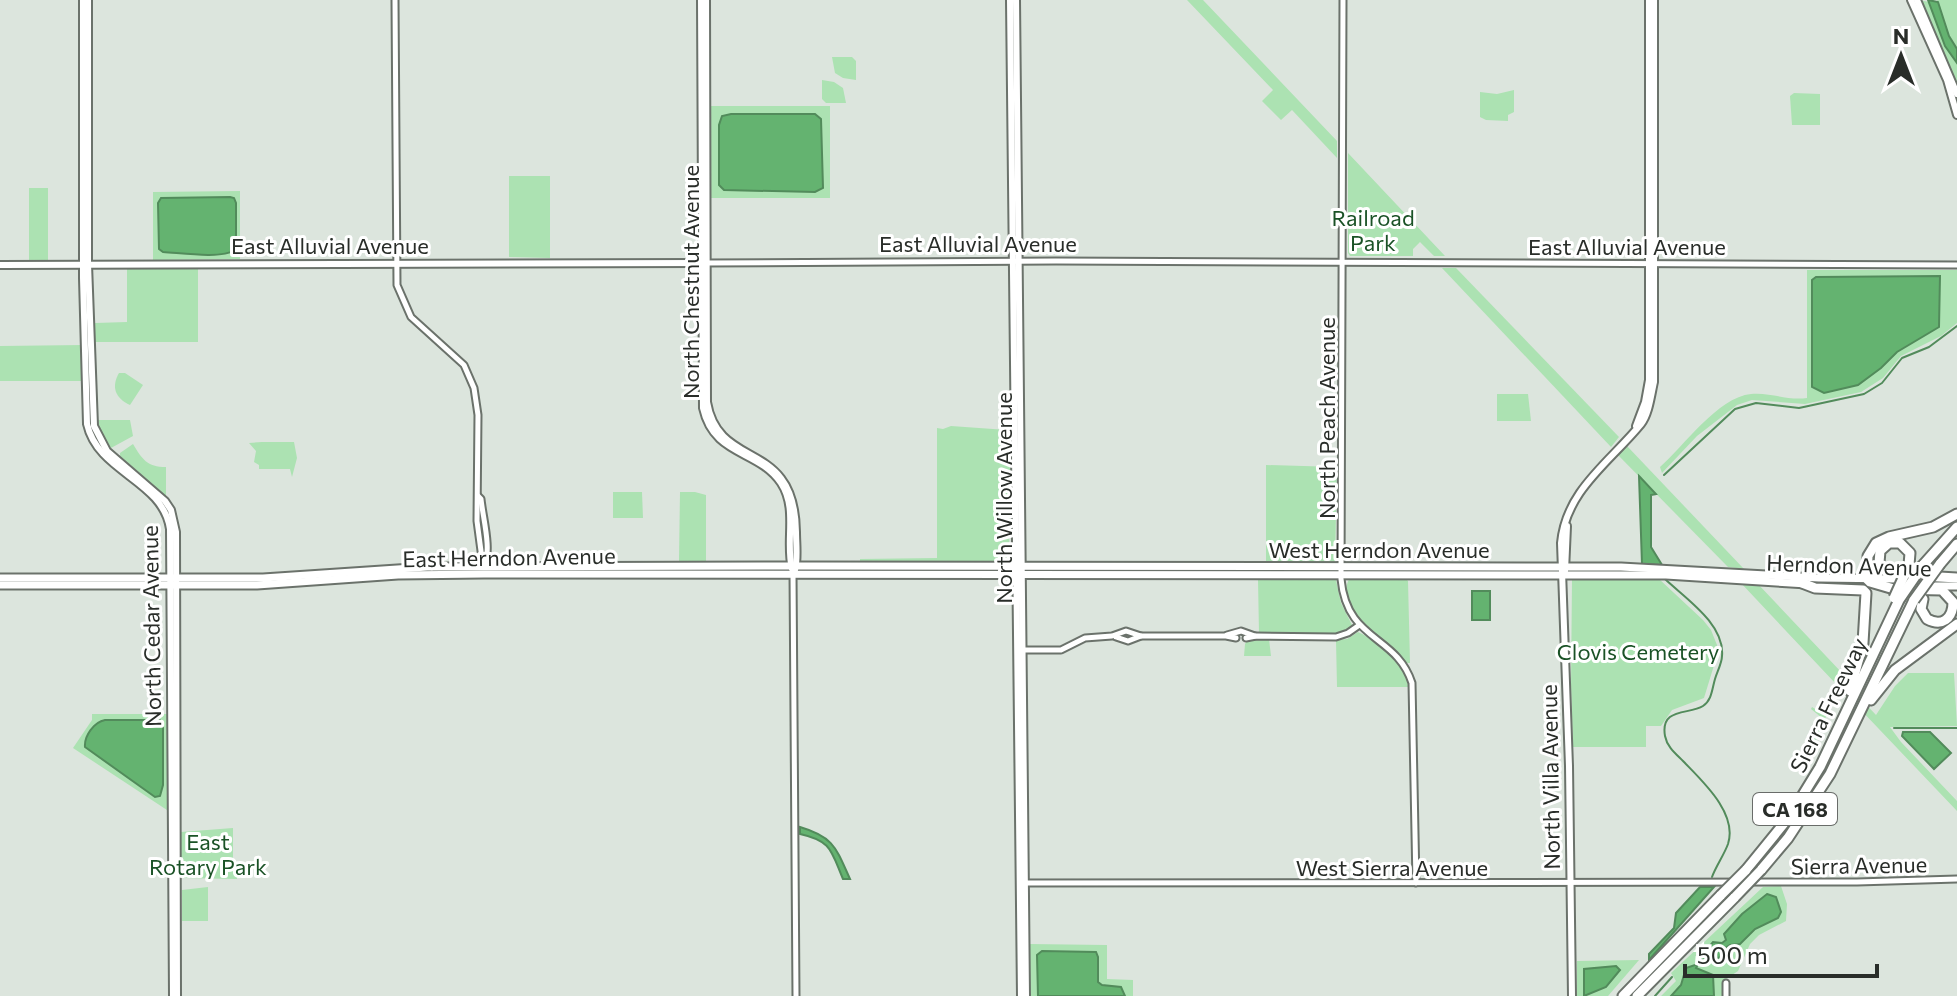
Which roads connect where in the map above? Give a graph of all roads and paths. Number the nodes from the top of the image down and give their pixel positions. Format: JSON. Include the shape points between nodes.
{"nodes":[{"id":1,"x":86,"y":0,"type":"edge"},
{"id":2,"x":395,"y":0,"type":"edge"},
{"id":3,"x":704,"y":0,"type":"edge"},
{"id":4,"x":1016,"y":0,"type":"edge"},
{"id":5,"x":1343,"y":0,"type":"edge"},
{"id":6,"x":1651,"y":0,"type":"edge"},
{"id":7,"x":1911,"y":0,"type":"edge"},
{"id":8,"x":1917,"y":0,"type":"edge"},
{"id":9,"x":1010,"y":3,"type":"edge"},
{"id":10,"x":701,"y":19,"type":"junction"},
{"id":11,"x":1016,"y":51,"type":"junction"},
{"id":12,"x":706,"y":54,"type":"junction"},
{"id":13,"x":1957,"y":94,"type":"edge"},
{"id":14,"x":1957,"y":115,"type":"edge"},
{"id":15,"x":1010,"y":136,"type":"junction"},
{"id":16,"x":84,"y":170,"type":"junction"},
{"id":17,"x":1017,"y":177,"type":"junction"},
{"id":18,"x":88,"y":205,"type":"junction"},
{"id":19,"x":1016,"y":261,"type":"junction"},
{"id":20,"x":395,"y":263,"type":"junction"},
{"id":21,"x":703,"y":263,"type":"junction"},
{"id":22,"x":1342,"y":263,"type":"junction"},
{"id":23,"x":86,"y":264,"type":"junction"},
{"id":24,"x":1651,"y":264,"type":"junction"},
{"id":25,"x":0,"y":265,"type":"edge"},
{"id":26,"x":1957,"y":265,"type":"edge"},
{"id":27,"x":85,"y":332,"type":"junction"},
{"id":28,"x":91,"y":354,"type":"junction"},
{"id":29,"x":1013,"y":356,"type":"junction"},
{"id":30,"x":1020,"y":398,"type":"junction"},
{"id":31,"x":789,"y":494,"type":"junction"},
{"id":32,"x":478,"y":496,"type":"junction"},
{"id":33,"x":1018,"y":496,"type":"junction"},
{"id":34,"x":168,"y":511,"type":"junction"},
{"id":35,"x":1957,"y":514,"type":"edge"},
{"id":36,"x":477,"y":515,"type":"junction"},
{"id":37,"x":1957,"y":527,"type":"edge"},
{"id":38,"x":485,"y":538,"type":"junction"},
{"id":39,"x":1957,"y":546,"type":"edge"},
{"id":40,"x":484,"y":567,"type":"junction"},
{"id":41,"x":1181,"y":567,"type":"junction"},
{"id":42,"x":793,"y":568,"type":"junction"},
{"id":43,"x":1471,"y":568,"type":"junction"},
{"id":44,"x":1564,"y":569,"type":"junction"},
{"id":45,"x":1019,"y":571,"type":"junction"},
{"id":46,"x":1341,"y":571,"type":"junction"},
{"id":47,"x":1124,"y":574,"type":"junction"},
{"id":48,"x":1412,"y":574,"type":"junction"},
{"id":49,"x":1742,"y":576,"type":"junction"},
{"id":50,"x":0,"y":578,"type":"edge"},
{"id":51,"x":1957,"y":578,"type":"edge"},
{"id":52,"x":1867,"y":579,"type":"junction"},
{"id":53,"x":173,"y":582,"type":"junction"},
{"id":54,"x":1802,"y":583,"type":"junction"},
{"id":55,"x":0,"y":585,"type":"edge"},
{"id":56,"x":1879,"y":586,"type":"junction"},
{"id":57,"x":1957,"y":586,"type":"edge"},
{"id":58,"x":1918,"y":599,"type":"junction"},
{"id":59,"x":1896,"y":600,"type":"junction"},
{"id":60,"x":1957,"y":624,"type":"edge"},
{"id":61,"x":1358,"y":626,"type":"junction"},
{"id":62,"x":171,"y":633,"type":"junction"},
{"id":63,"x":1020,"y":650,"type":"junction"},
{"id":64,"x":177,"y":665,"type":"junction"},
{"id":65,"x":1856,"y":683,"type":"junction"},
{"id":66,"x":1870,"y":698,"type":"junction"},
{"id":67,"x":1021,"y":711,"type":"junction"},
{"id":68,"x":1019,"y":760,"type":"junction"},
{"id":69,"x":1024,"y":789,"type":"junction"},
{"id":70,"x":173,"y":825,"type":"junction"},
{"id":71,"x":177,"y":855,"type":"junction"},
{"id":72,"x":1957,"y":879,"type":"edge"},
{"id":73,"x":1762,"y":882,"type":"joint"},
{"id":74,"x":1024,"y":883,"type":"junction"},
{"id":75,"x":1416,"y":883,"type":"junction"},
{"id":76,"x":1571,"y":883,"type":"junction"},
{"id":77,"x":1726,"y":983,"type":"dead end"},
{"id":78,"x":175,"y":996,"type":"edge"},
{"id":79,"x":796,"y":996,"type":"edge"},
{"id":80,"x":1024,"y":996,"type":"edge"},
{"id":81,"x":1572,"y":996,"type":"edge"},
{"id":82,"x":1623,"y":996,"type":"edge"},
{"id":83,"x":1637,"y":996,"type":"edge"},
{"id":84,"x":1726,"y":996,"type":"edge"}],
"edges":[{"from":1,"to":16,"type":"main road","name":"North Cedar Avenue"},
{"from":1,"to":18,"type":"main road","name":"North Cedar Avenue"},
{"from":2,"to":20,"type":"street"},
{"from":3,"to":10,"type":"main road","name":"North Chestnut Avenue"},
{"from":3,"to":12,"type":"main road","name":"North Chestnut Avenue"},
{"from":4,"to":11,"type":"main road","name":"North Willow Avenue"},
{"from":5,"to":22,"type":"street","name":"North Peach Avenue"},
{"from":6,"to":24,"type":"main road"},
{"from":7,"to":14,"type":"main road"},
{"from":8,"to":13,"type":"main road"},
{"from":9,"to":11,"type":"main road"},
{"from":9,"to":15,"type":"main road","name":"North Willow Avenue"},
{"from":10,"to":12,"type":"main road"},
{"from":10,"to":21,"type":"main road","name":"North Chestnut Avenue"},
{"from":11,"to":17,"type":"main road","name":"North Willow Avenue"},
{"from":12,"to":21,"type":"main road","name":"North Chestnut Avenue"},
{"from":15,"to":17,"type":"main road"},
{"from":15,"to":19,"type":"main road","name":"North Willow Avenue"},
{"from":16,"to":18,"type":"main road"},
{"from":16,"to":23,"type":"main road","name":"North Cedar Avenue"},
{"from":17,"to":19,"type":"main road","name":"North Willow Avenue"},
{"from":18,"to":23,"type":"main road","name":"North Cedar Avenue"},
{"from":19,"to":21,"type":"street","name":"East Alluvial Avenue"},
{"from":19,"to":22,"type":"street","name":"East Alluvial Avenue"},
{"from":19,"to":29,"type":"main road","name":"North Willow Avenue"},
{"from":19,"to":30,"type":"main road","name":"North Willow Avenue"},
{"from":20,"to":21,"type":"main road","name":"East Alluvial Avenue"},
{"from":20,"to":23,"type":"main road","name":"East Alluvial Avenue"},
{"from":20,"to":32,"type":"street","via":[[399,292],[411,317],[470,375],[477,406]]},
{"from":21,"to":31,"type":"main road","name":"North Chestnut Avenue","via":[[710,417],[727,441],[776,471]]},
{"from":21,"to":31,"type":"main road","name":"North Chestnut Avenue","via":[[704,414],[721,441],[761,466]]},
{"from":22,"to":24,"type":"street","name":"East Alluvial Avenue"},
{"from":22,"to":46,"type":"street","name":"North Peach Avenue"},
{"from":23,"to":25,"type":"main road","name":"East Alluvial Avenue"},
{"from":23,"to":27,"type":"main road","name":"North Cedar Avenue"},
{"from":23,"to":28,"type":"main road","name":"North Cedar Avenue"},
{"from":24,"to":26,"type":"street","name":"East Alluvial Avenue"},
{"from":24,"to":44,"type":"main road","name":"North Villa Avenue","via":[[1645,402],[1636,427],[1584,484],[1570,511]]},
{"from":27,"to":28,"type":"main road"},
{"from":27,"to":34,"type":"main road","name":"North Cedar Avenue","via":[[90,435],[108,461],[152,491]]},
{"from":28,"to":34,"type":"main road","name":"North Cedar Avenue","via":[[98,438],[157,493]]},
{"from":29,"to":30,"type":"main road"},
{"from":29,"to":33,"type":"main road","name":"North Willow Avenue"},
{"from":30,"to":33,"type":"main road","name":"North Willow Avenue"},
{"from":31,"to":42,"type":"main road"},
{"from":31,"to":42,"type":"main road","via":[[795,513]]},
{"from":32,"to":36,"type":"street"},
{"from":32,"to":38,"type":"street"},
{"from":33,"to":45,"type":"main road","name":"North Willow Avenue"},
{"from":33,"to":45,"type":"main road","name":"North Willow Avenue"},
{"from":34,"to":53,"type":"main road","name":"North Cedar Avenue"},
{"from":34,"to":53,"type":"main road","name":"North Cedar Avenue","via":[[176,532]]},
{"from":35,"to":52,"type":"highway","via":[[1933,527],[1876,543],[1868,556]]},
{"from":36,"to":38,"type":"street"},
{"from":36,"to":40,"type":"street"},
{"from":37,"to":59,"type":"highway","name":"Sierra Freeway","bridge":true},
{"from":38,"to":40,"type":"street"},
{"from":39,"to":58,"type":"highway","name":"Sierra Freeway","bridge":true},
{"from":40,"to":42,"type":"main road","name":"East Herndon Avenue"},
{"from":40,"to":53,"type":"main road","name":"East Herndon Avenue"},
{"from":41,"to":45,"type":"main road","name":"West Herndon Avenue"},
{"from":41,"to":46,"type":"main road","name":"West Herndon Avenue"},
{"from":41,"to":47,"type":"main road"},
{"from":42,"to":45,"type":"main road","name":"East Herndon Avenue"},
{"from":42,"to":53,"type":"main road","name":"East Herndon Avenue","via":[[431,574],[283,584]]},
{"from":42,"to":79,"type":"street"},
{"from":43,"to":44,"type":"main road","name":"West Herndon Avenue"},
{"from":43,"to":46,"type":"main road","name":"West Herndon Avenue"},
{"from":43,"to":48,"type":"main road"},
{"from":44,"to":48,"type":"main road","name":"West Herndon Avenue"},
{"from":44,"to":49,"type":"main road","name":"West Herndon Avenue"},
{"from":44,"to":76,"type":"main road","name":"North Villa Avenue"},
{"from":45,"to":47,"type":"main road","name":"West Herndon Avenue"},
{"from":45,"to":63,"type":"main road","name":"North Willow Avenue"},
{"from":46,"to":47,"type":"main road","name":"West Herndon Avenue"},
{"from":46,"to":48,"type":"main road","name":"West Herndon Avenue"},
{"from":46,"to":61,"type":"street","name":"North Peach Avenue","via":[[1346,605]]},
{"from":49,"to":52,"type":"main road","name":"Herndon Avenue"},
{"from":49,"to":54,"type":"main road","name":"Herndon Avenue"},
{"from":50,"to":53,"type":"main road","name":"East Herndon Avenue"},
{"from":51,"to":52,"type":"main road","name":"Herndon Avenue"},
{"from":51,"to":59,"type":"highway","bridge":true,"via":[[1888,574],[1880,566],[1880,551],[1889,543],[1902,544],[1910,553],[1909,565]]},
{"from":52,"to":56,"type":"highway"},
{"from":53,"to":55,"type":"main road","name":"East Herndon Avenue"},
{"from":53,"to":62,"type":"main road","name":"North Cedar Avenue"},
{"from":53,"to":64,"type":"main road","name":"North Cedar Avenue"},
{"from":54,"to":56,"type":"main road","name":"Herndon Avenue"},
{"from":54,"to":65,"type":"highway","via":[[1866,593]]},
{"from":56,"to":57,"type":"main road","name":"Herndon Avenue"},
{"from":56,"to":58,"type":"highway","via":[[1942,590],[1953,602],[1950,616],[1934,623]]},
{"from":58,"to":66,"type":"highway","name":"Sierra Freeway"},
{"from":59,"to":65,"type":"highway","name":"Sierra Freeway"},
{"from":60,"to":66,"type":"highway","via":[[1895,670]]},
{"from":61,"to":63,"type":"street","via":[[1340,636],[1246,636],[1241,631],[1226,636],[1132,636],[1128,641],[1112,636],[1085,638],[1061,650]]},
{"from":61,"to":75,"type":"street","via":[[1393,652],[1412,683]]},
{"from":62,"to":64,"type":"main road"},
{"from":62,"to":70,"type":"main road","name":"North Cedar Avenue"},
{"from":63,"to":67,"type":"main road","name":"North Willow Avenue"},
{"from":63,"to":67,"type":"main road","name":"North Willow Avenue"},
{"from":64,"to":71,"type":"main road","name":"North Cedar Avenue"},
{"from":65,"to":82,"type":"highway","name":"Sierra Freeway","number":"CA 168","bridge":true,"via":[[1834,740],[1776,835]]},
{"from":66,"to":83,"type":"highway","name":"Sierra Freeway","number":"CA 168","bridge":true,"via":[[1795,829]]},
{"from":67,"to":68,"type":"main road","name":"North Willow Avenue"},
{"from":67,"to":69,"type":"main road","name":"North Willow Avenue"},
{"from":68,"to":69,"type":"main road"},
{"from":68,"to":80,"type":"main road","name":"North Willow Avenue"},
{"from":69,"to":74,"type":"main road","name":"North Willow Avenue"},
{"from":70,"to":71,"type":"main road"},
{"from":70,"to":78,"type":"main road","name":"North Cedar Avenue"},
{"from":71,"to":78,"type":"main road","name":"North Cedar Avenue"},
{"from":72,"to":73,"type":"street","name":"Sierra Avenue"},
{"from":73,"to":76,"type":"street","name":"West Sierra Avenue"},
{"from":74,"to":75,"type":"street","name":"West Sierra Avenue"},
{"from":74,"to":80,"type":"main road","name":"North Willow Avenue"},
{"from":75,"to":76,"type":"street","name":"West Sierra Avenue"},
{"from":76,"to":81,"type":"main road","name":"North Villa Avenue"},
{"from":77,"to":84,"type":"street"}]}
